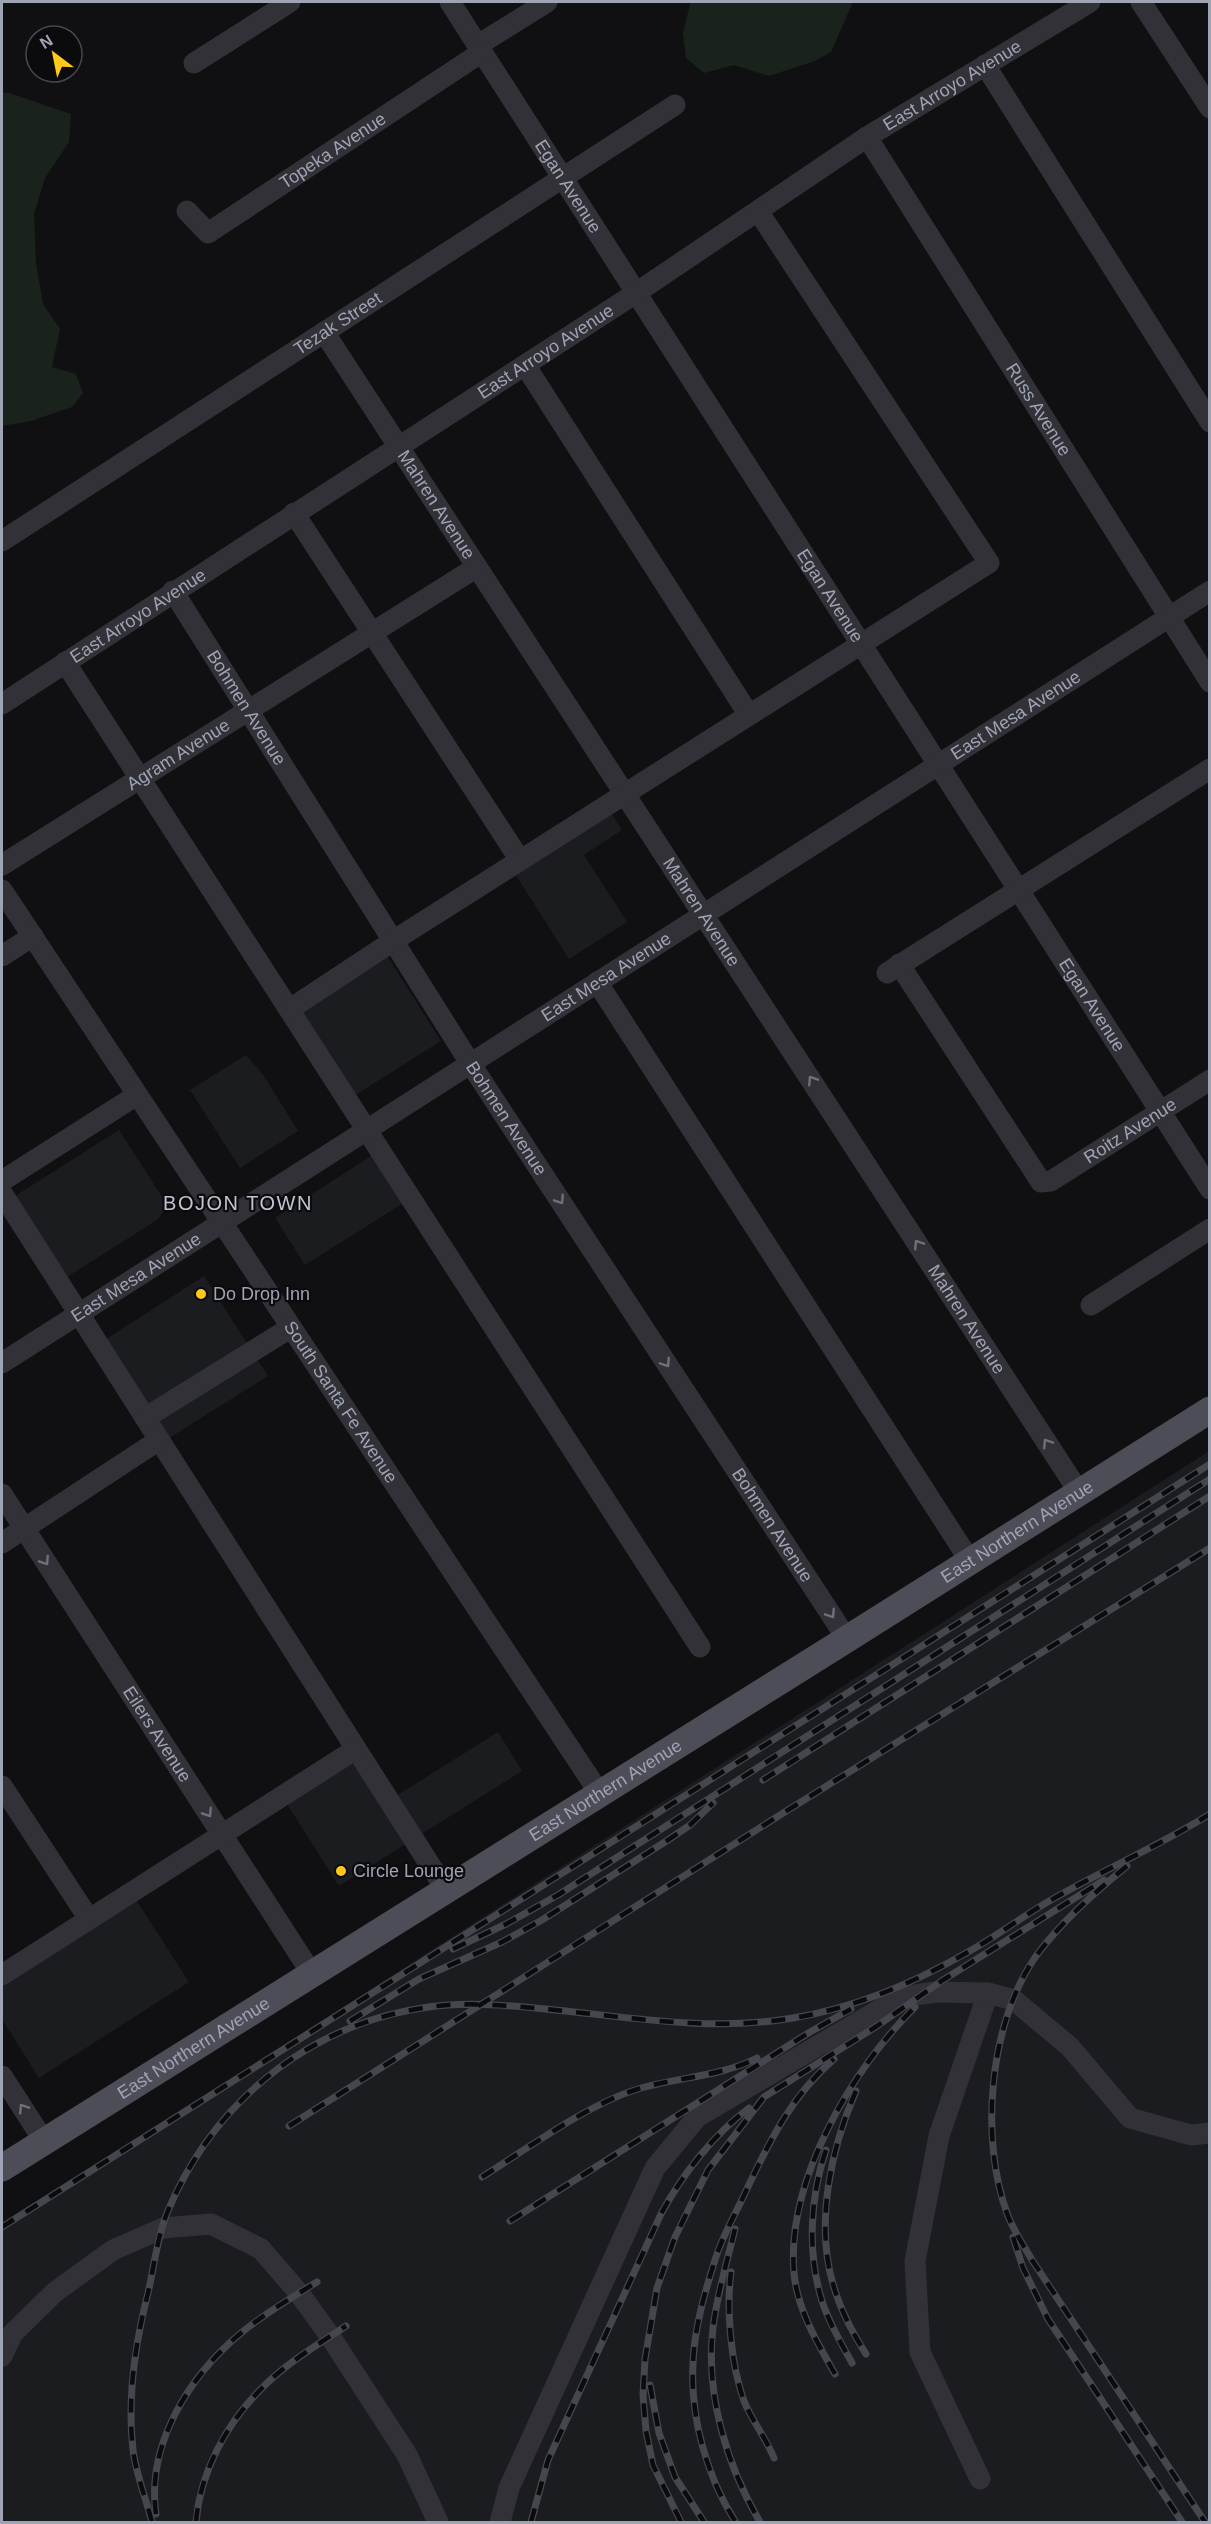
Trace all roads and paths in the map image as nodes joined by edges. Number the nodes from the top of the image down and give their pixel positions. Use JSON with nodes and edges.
{"nodes":[{"id":1,"x":290,"y":2,"type":"edge"},
{"id":2,"x":450,"y":2,"type":"edge"},
{"id":3,"x":547,"y":2,"type":"edge"},
{"id":4,"x":1090,"y":2,"type":"edge"},
{"id":5,"x":1141,"y":2,"type":"edge"},
{"id":6,"x":480,"y":49,"type":"junction"},
{"id":7,"x":194,"y":63,"type":"dead end"},
{"id":8,"x":985,"y":65,"type":"junction"},
{"id":9,"x":675,"y":105,"type":"dead end"},
{"id":10,"x":1209,"y":108,"type":"edge"},
{"id":11,"x":867,"y":137,"type":"junction"},
{"id":12,"x":562,"y":177,"type":"junction"},
{"id":13,"x":758,"y":211,"type":"junction"},
{"id":14,"x":187,"y":212,"type":"dead end"},
{"id":15,"x":636,"y":293,"type":"junction"},
{"id":16,"x":324,"y":332,"type":"junction"},
{"id":17,"x":525,"y":364,"type":"junction"},
{"id":18,"x":1209,"y":422,"type":"edge"},
{"id":19,"x":398,"y":446,"type":"junction"},
{"id":20,"x":294,"y":513,"type":"junction"},
{"id":21,"x":2,"y":540,"type":"edge"},
{"id":22,"x":477,"y":567,"type":"junction"},
{"id":23,"x":173,"y":591,"type":"junction"},
{"id":24,"x":1209,"y":591,"type":"edge"},
{"id":25,"x":1168,"y":617,"type":"junction"},
{"id":26,"x":373,"y":632,"type":"junction"},
{"id":27,"x":861,"y":644,"type":"junction"},
{"id":28,"x":65,"y":662,"type":"junction"},
{"id":29,"x":1209,"y":682,"type":"edge"},
{"id":30,"x":2,"y":704,"type":"edge"},
{"id":31,"x":247,"y":711,"type":"junction"},
{"id":32,"x":749,"y":715,"type":"junction"},
{"id":33,"x":938,"y":764,"type":"junction"},
{"id":34,"x":1209,"y":769,"type":"edge"},
{"id":35,"x":141,"y":778,"type":"junction"},
{"id":36,"x":626,"y":794,"type":"junction"},
{"id":37,"x":520,"y":860,"type":"junction"},
{"id":38,"x":2,"y":865,"type":"edge"},
{"id":39,"x":2,"y":890,"type":"edge"},
{"id":40,"x":1018,"y":890,"type":"junction"},
{"id":41,"x":704,"y":914,"type":"junction"},
{"id":42,"x":33,"y":936,"type":"junction"},
{"id":43,"x":393,"y":941,"type":"junction"},
{"id":44,"x":2,"y":956,"type":"edge"},
{"id":45,"x":597,"y":982,"type":"junction"},
{"id":46,"x":290,"y":1010,"type":"junction"},
{"id":47,"x":470,"y":1063,"type":"junction"},
{"id":48,"x":1209,"y":1080,"type":"edge"},
{"id":49,"x":137,"y":1095,"type":"junction"},
{"id":50,"x":1160,"y":1112,"type":"junction"},
{"id":51,"x":367,"y":1129,"type":"junction"},
{"id":52,"x":2,"y":1181,"type":"edge"},
{"id":53,"x":1209,"y":1189,"type":"edge"},
{"id":54,"x":2,"y":1193,"type":"edge"},
{"id":55,"x":220,"y":1223,"type":"junction"},
{"id":56,"x":1209,"y":1229,"type":"edge"},
{"id":57,"x":1092,"y":1305,"type":"dead end"},
{"id":58,"x":78,"y":1314,"type":"junction"},
{"id":59,"x":290,"y":1328,"type":"junction"},
{"id":60,"x":2,"y":1363,"type":"edge"},
{"id":61,"x":1209,"y":1410,"type":"edge"},
{"id":62,"x":145,"y":1418,"type":"junction"},
{"id":63,"x":159,"y":1440,"type":"junction"},
{"id":64,"x":1079,"y":1492,"type":"junction"},
{"id":65,"x":2,"y":1494,"type":"edge"},
{"id":66,"x":24,"y":1529,"type":"junction"},
{"id":67,"x":2,"y":1543,"type":"edge"},
{"id":68,"x":970,"y":1561,"type":"junction"},
{"id":69,"x":847,"y":1639,"type":"junction"},
{"id":70,"x":700,"y":1647,"type":"dead end"},
{"id":71,"x":356,"y":1749,"type":"junction"},
{"id":72,"x":2,"y":1786,"type":"edge"},
{"id":73,"x":600,"y":1794,"type":"junction"},
{"id":74,"x":222,"y":1834,"type":"junction"},
{"id":75,"x":446,"y":1890,"type":"junction"},
{"id":76,"x":89,"y":1919,"type":"junction"},
{"id":77,"x":312,"y":1974,"type":"junction"},
{"id":78,"x":2,"y":1975,"type":"edge"},
{"id":79,"x":988,"y":1993,"type":"junction"},
{"id":80,"x":2,"y":2076,"type":"edge"},
{"id":81,"x":1209,"y":2133,"type":"edge"},
{"id":82,"x":44,"y":2141,"type":"junction"},
{"id":83,"x":2,"y":2168,"type":"edge"},
{"id":84,"x":2,"y":2356,"type":"edge"},
{"id":85,"x":980,"y":2479,"type":"dead end"},
{"id":86,"x":438,"y":2523,"type":"edge"},
{"id":87,"x":500,"y":2523,"type":"edge"}],
"edges":[{"from":1,"to":7,"type":"street"},
{"from":2,"to":6,"type":"street","name":"Egan Avenue"},
{"from":3,"to":6,"type":"street"},
{"from":4,"to":8,"type":"street","name":"East Arroyo Avenue"},
{"from":5,"to":10,"type":"street"},
{"from":6,"to":12,"type":"street","name":"Egan Avenue"},
{"from":6,"to":14,"type":"street","name":"Topeka Avenue"},
{"from":8,"to":11,"type":"street","name":"East Arroyo Avenue"},
{"from":8,"to":18,"type":"street"},
{"from":9,"to":12,"type":"street","name":"Tezak Street"},
{"from":11,"to":13,"type":"street","name":"East Arroyo Avenue"},
{"from":11,"to":25,"type":"street","name":"Russ Avenue"},
{"from":12,"to":15,"type":"street","name":"Egan Avenue"},
{"from":12,"to":16,"type":"street","name":"Tezak Street"},
{"from":13,"to":15,"type":"street","name":"East Arroyo Avenue"},
{"from":13,"to":27,"type":"street"},
{"from":15,"to":17,"type":"street","name":"East Arroyo Avenue"},
{"from":15,"to":27,"type":"street","name":"Egan Avenue"},
{"from":16,"to":19,"type":"street","name":"Mahren Avenue"},
{"from":16,"to":21,"type":"street","name":"Tezak Street"},
{"from":17,"to":19,"type":"street","name":"East Arroyo Avenue"},
{"from":17,"to":32,"type":"street"},
{"from":19,"to":20,"type":"street","name":"East Arroyo Avenue"},
{"from":19,"to":22,"type":"street","name":"Mahren Avenue"},
{"from":20,"to":23,"type":"street","name":"East Arroyo Avenue"},
{"from":20,"to":26,"type":"street"},
{"from":22,"to":26,"type":"street","name":"Agram Avenue"},
{"from":22,"to":36,"type":"street","name":"Mahren Avenue"},
{"from":23,"to":28,"type":"street","name":"East Arroyo Avenue"},
{"from":23,"to":31,"type":"street","name":"Bohmen Avenue"},
{"from":24,"to":25,"type":"street","name":"East Mesa Avenue"},
{"from":25,"to":29,"type":"street","name":"Russ Avenue"},
{"from":25,"to":33,"type":"street","name":"East Mesa Avenue"},
{"from":26,"to":31,"type":"street","name":"Agram Avenue"},
{"from":26,"to":37,"type":"street"},
{"from":27,"to":32,"type":"street"},
{"from":27,"to":33,"type":"street","name":"Egan Avenue"},
{"from":28,"to":30,"type":"street","name":"East Arroyo Avenue"},
{"from":28,"to":35,"type":"street"},
{"from":31,"to":35,"type":"street","name":"Agram Avenue"},
{"from":31,"to":43,"type":"street","name":"Bohmen Avenue"},
{"from":32,"to":36,"type":"street"},
{"from":33,"to":40,"type":"street","name":"Egan Avenue"},
{"from":33,"to":41,"type":"street","name":"East Mesa Avenue"},
{"from":34,"to":40,"type":"street"},
{"from":35,"to":38,"type":"street","name":"Agram Avenue"},
{"from":35,"to":46,"type":"street"},
{"from":36,"to":37,"type":"street"},
{"from":36,"to":41,"type":"street","name":"Mahren Avenue"},
{"from":37,"to":43,"type":"street"},
{"from":39,"to":42,"type":"street","name":"South Santa Fe Avenue"},
{"from":40,"to":50,"type":"street","name":"Egan Avenue"},
{"from":40,"to":50,"type":"street","name":"Roitz Avenue"},
{"from":41,"to":45,"type":"street","name":"East Mesa Avenue"},
{"from":64,"to":41,"type":"street","name":"Mahren Avenue","one_way":true},
{"from":42,"to":44,"type":"street"},
{"from":42,"to":49,"type":"street","name":"South Santa Fe Avenue"},
{"from":43,"to":46,"type":"street"},
{"from":43,"to":47,"type":"street","name":"Bohmen Avenue"},
{"from":45,"to":47,"type":"street","name":"East Mesa Avenue"},
{"from":45,"to":68,"type":"street"},
{"from":46,"to":51,"type":"street"},
{"from":47,"to":51,"type":"street","name":"East Mesa Avenue"},
{"from":47,"to":69,"type":"street","name":"Bohmen Avenue","one_way":true},
{"from":48,"to":50,"type":"street","name":"Roitz Avenue"},
{"from":49,"to":52,"type":"street"},
{"from":49,"to":55,"type":"street","name":"South Santa Fe Avenue"},
{"from":50,"to":53,"type":"street","name":"Egan Avenue"},
{"from":51,"to":55,"type":"street","name":"East Mesa Avenue"},
{"from":51,"to":70,"type":"street"},
{"from":54,"to":58,"type":"street"},
{"from":55,"to":58,"type":"street","name":"East Mesa Avenue"},
{"from":55,"to":59,"type":"street","name":"South Santa Fe Avenue"},
{"from":56,"to":57,"type":"street"},
{"from":58,"to":60,"type":"street","name":"East Mesa Avenue"},
{"from":58,"to":62,"type":"street"},
{"from":59,"to":62,"type":"street"},
{"from":59,"to":73,"type":"street","name":"South Santa Fe Avenue"},
{"from":61,"to":64,"type":"main road","name":"East Northern Avenue"},
{"from":62,"to":63,"type":"street"},
{"from":63,"to":66,"type":"street"},
{"from":63,"to":71,"type":"street"},
{"from":64,"to":68,"type":"main road","name":"East Northern Avenue"},
{"from":65,"to":66,"type":"street","name":"Eilers Avenue"},
{"from":66,"to":67,"type":"street"},
{"from":66,"to":74,"type":"street","name":"Eilers Avenue","one_way":true},
{"from":68,"to":69,"type":"main road","name":"East Northern Avenue"},
{"from":69,"to":73,"type":"main road","name":"East Northern Avenue"},
{"from":71,"to":74,"type":"street"},
{"from":71,"to":75,"type":"street"},
{"from":72,"to":76,"type":"street"},
{"from":73,"to":75,"type":"main road","name":"East Northern Avenue"},
{"from":74,"to":76,"type":"street"},
{"from":74,"to":77,"type":"street","name":"Eilers Avenue"},
{"from":75,"to":77,"type":"main road","name":"East Northern Avenue"},
{"from":76,"to":78,"type":"street"},
{"from":77,"to":82,"type":"main road","name":"East Northern Avenue"},
{"from":79,"to":81,"type":"street"},
{"from":79,"to":85,"type":"street"},
{"from":79,"to":87,"type":"street"},
{"from":82,"to":80,"type":"street","one_way":true},
{"from":82,"to":83,"type":"main road","name":"East Northern Avenue"},
{"from":84,"to":86,"type":"street"}]}
